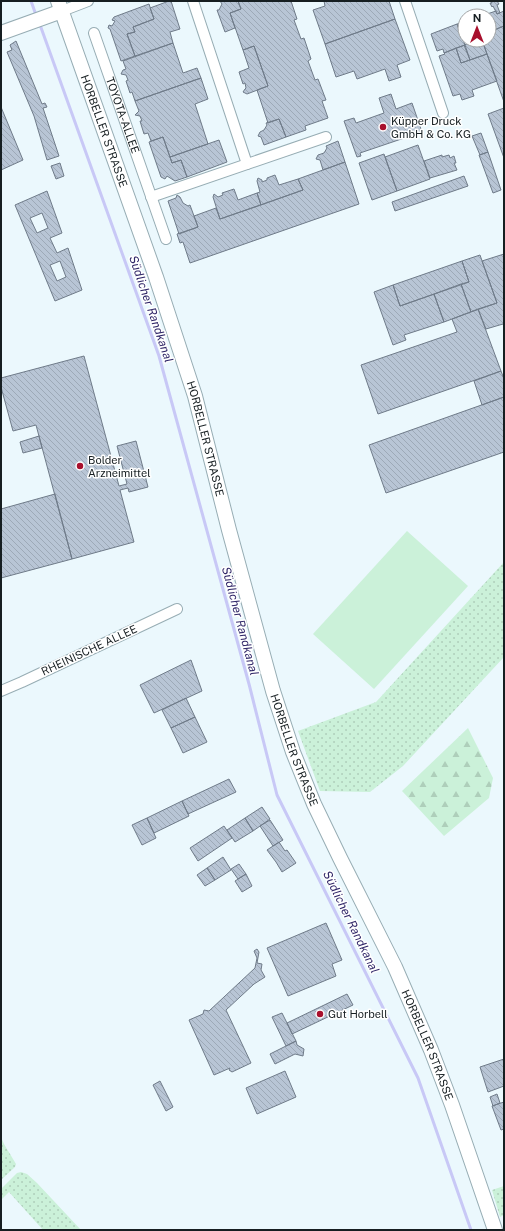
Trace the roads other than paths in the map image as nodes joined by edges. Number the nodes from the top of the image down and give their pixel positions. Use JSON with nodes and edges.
{"nodes":[{"id":1,"x":88,"y":1,"type":"edge"},
{"id":2,"x":193,"y":1,"type":"edge"},
{"id":3,"x":406,"y":1,"type":"edge"},
{"id":4,"x":57,"y":9,"type":"edge"},
{"id":5,"x":1,"y":33,"type":"edge"},
{"id":6,"x":94,"y":33,"type":"dead end"},
{"id":7,"x":443,"y":113,"type":"dead end"},
{"id":8,"x":326,"y":137,"type":"dead end"},
{"id":9,"x":247,"y":164,"type":"junction"},
{"id":10,"x":151,"y":197,"type":"junction"},
{"id":11,"x":166,"y":239,"type":"dead end"},
{"id":12,"x":178,"y":609,"type":"dead end"},
{"id":13,"x":1,"y":691,"type":"edge"},
{"id":14,"x":495,"y":1230,"type":"edge"}],
"edges":[{"from":1,"to":4,"type":"street"},
{"from":2,"to":9,"type":"street"},
{"from":3,"to":7,"type":"street"},
{"from":4,"to":5,"type":"main road"},
{"from":4,"to":14,"type":"main road","name":"HORBELLER STRASSE"},
{"from":6,"to":10,"type":"street","name":"TOYOTA-ALLEE"},
{"from":8,"to":9,"type":"street"},
{"from":9,"to":10,"type":"street"},
{"from":10,"to":11,"type":"street","name":"TOYOTA-ALLEE"},
{"from":12,"to":13,"type":"street","name":"RHEINISCHE ALLEE"}]}
